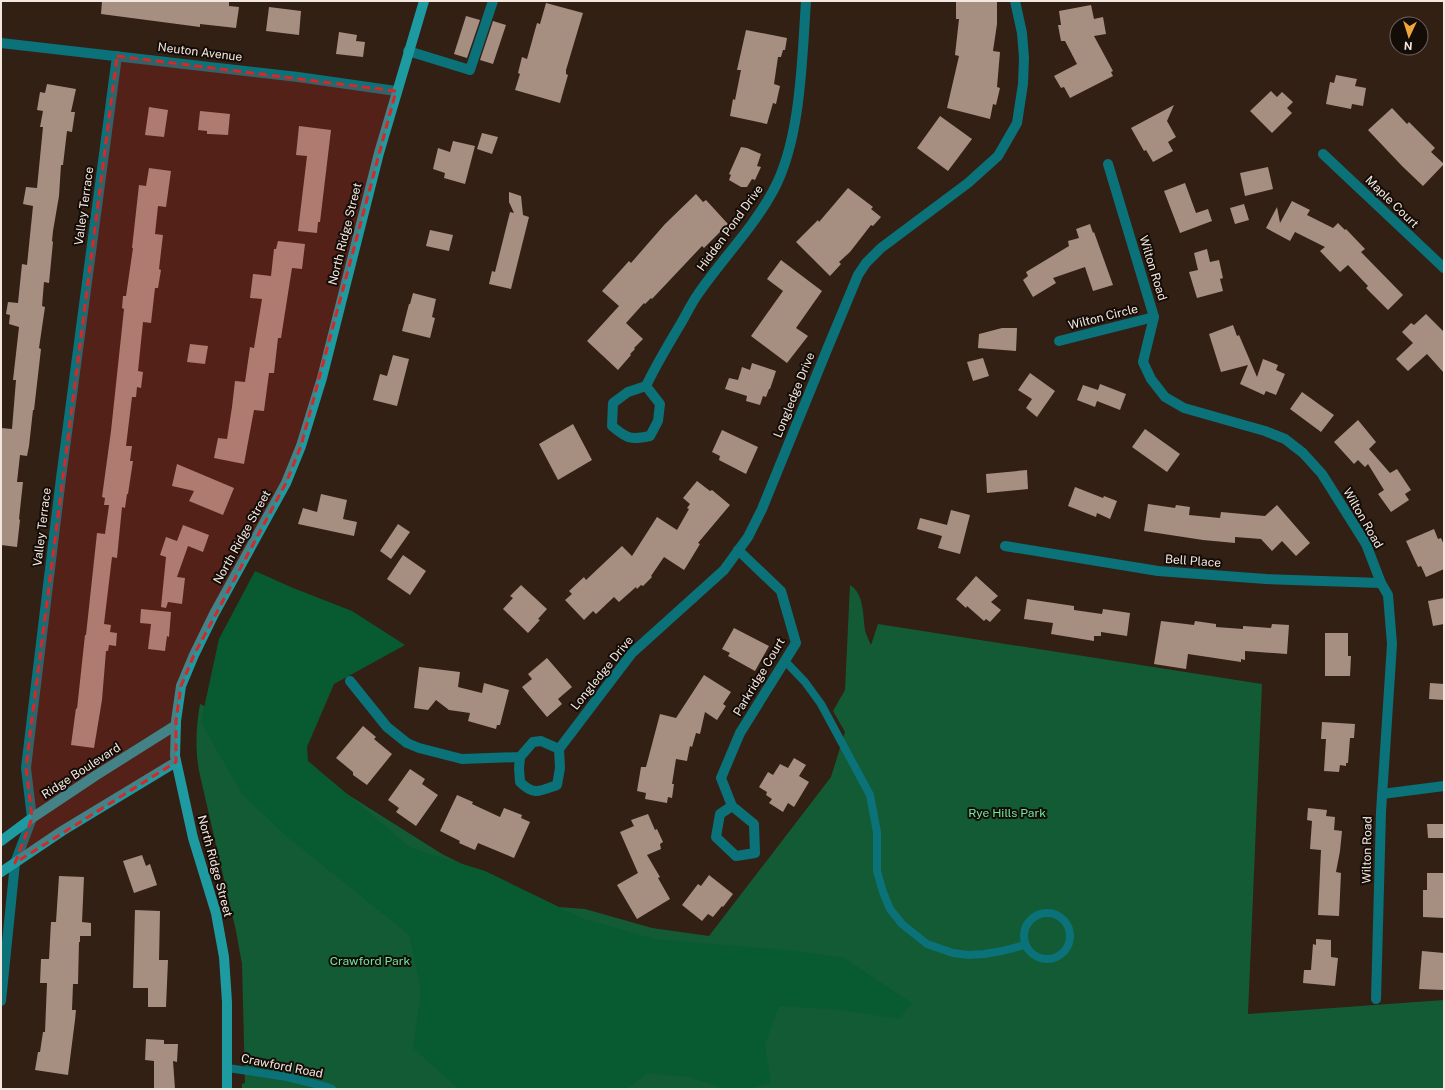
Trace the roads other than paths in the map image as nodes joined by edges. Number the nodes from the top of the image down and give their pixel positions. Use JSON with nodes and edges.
{"nodes":[{"id":1,"x":424,"y":1,"type":"edge"},
{"id":2,"x":493,"y":1,"type":"edge"},
{"id":3,"x":806,"y":1,"type":"edge"},
{"id":4,"x":1015,"y":1,"type":"edge"},
{"id":5,"x":1,"y":43,"type":"edge"},
{"id":6,"x":408,"y":51,"type":"junction"},
{"id":7,"x":117,"y":56,"type":"junction"},
{"id":8,"x":396,"y":91,"type":"junction"},
{"id":9,"x":1323,"y":154,"type":"dead end"},
{"id":10,"x":1108,"y":164,"type":"dead end"},
{"id":11,"x":1444,"y":268,"type":"edge"},
{"id":12,"x":1154,"y":317,"type":"junction"},
{"id":13,"x":1059,"y":341,"type":"dead end"},
{"id":14,"x":646,"y":386,"type":"junction"},
{"id":15,"x":1005,"y":546,"type":"dead end"},
{"id":16,"x":738,"y":550,"type":"junction"},
{"id":17,"x":1381,"y":583,"type":"junction"},
{"id":18,"x":785,"y":661,"type":"junction"},
{"id":19,"x":350,"y":681,"type":"dead end"},
{"id":20,"x":176,"y":724,"type":"junction"},
{"id":21,"x":559,"y":749,"type":"junction"},
{"id":22,"x":520,"y":757,"type":"junction"},
{"id":23,"x":176,"y":762,"type":"junction"},
{"id":24,"x":1444,"y":786,"type":"edge"},
{"id":25,"x":1382,"y":794,"type":"junction"},
{"id":26,"x":732,"y":806,"type":"junction"},
{"id":27,"x":32,"y":818,"type":"junction"},
{"id":28,"x":1,"y":841,"type":"edge"},
{"id":29,"x":15,"y":863,"type":"junction"},
{"id":30,"x":1,"y":872,"type":"edge"},
{"id":31,"x":1025,"y":944,"type":"junction"},
{"id":32,"x":1376,"y":999,"type":"dead end"},
{"id":33,"x":1,"y":1001,"type":"edge"},
{"id":34,"x":228,"y":1068,"type":"junction"},
{"id":35,"x":227,"y":1089,"type":"edge"},
{"id":36,"x":332,"y":1089,"type":"edge"}],
"edges":[{"from":1,"to":6,"type":"street","name":"North Ridge Street"},
{"from":2,"to":6,"type":"street"},
{"from":3,"to":14,"type":"street","name":"Hidden Pond Drive"},
{"from":4,"to":16,"type":"street","name":"Longledge Drive"},
{"from":5,"to":7,"type":"street","name":"Neuton Avenue"},
{"from":6,"to":8,"type":"street","name":"North Ridge Street"},
{"from":7,"to":8,"type":"street","name":"Neuton Avenue"},
{"from":7,"to":27,"type":"street","name":"Valley Terrace"},
{"from":8,"to":20,"type":"street","name":"North Ridge Street"},
{"from":9,"to":11,"type":"street","name":"Maple Court"},
{"from":10,"to":12,"type":"street","name":"Wilton Road"},
{"from":12,"to":13,"type":"street","name":"Wilton Circle"},
{"from":12,"to":17,"type":"street","name":"Wilton Road"},
{"from":14,"to":14,"type":"street"},
{"from":15,"to":17,"type":"street","name":"Bell Place"},
{"from":16,"to":18,"type":"street","name":"Parkridge Court"},
{"from":16,"to":21,"type":"street","name":"Longledge Drive"},
{"from":17,"to":25,"type":"street","name":"Wilton Road"},
{"from":18,"to":26,"type":"street","name":"Parkridge Court"},
{"from":18,"to":31,"type":"lane"},
{"from":19,"to":22,"type":"street"},
{"from":20,"to":23,"type":"street","name":"North Ridge Street"},
{"from":20,"to":27,"type":"street","name":"Ridge Boulevard"},
{"from":21,"to":22,"type":"street"},
{"from":21,"to":22,"type":"street"},
{"from":23,"to":29,"type":"street"},
{"from":23,"to":34,"type":"street","name":"North Ridge Street"},
{"from":24,"to":25,"type":"street"},
{"from":25,"to":32,"type":"street","name":"Wilton Road"},
{"from":26,"to":26,"type":"street","name":"Parkridge Court"},
{"from":27,"to":28,"type":"street","name":"Ridge Boulevard"},
{"from":27,"to":29,"type":"street","name":"Valley Terrace"},
{"from":29,"to":30,"type":"street"},
{"from":29,"to":33,"type":"street","name":"Valley Terrace"},
{"from":31,"to":31,"type":"lane"},
{"from":34,"to":35,"type":"street","name":"North Ridge Street"},
{"from":34,"to":36,"type":"lane","name":"Crawford Road"}]}
